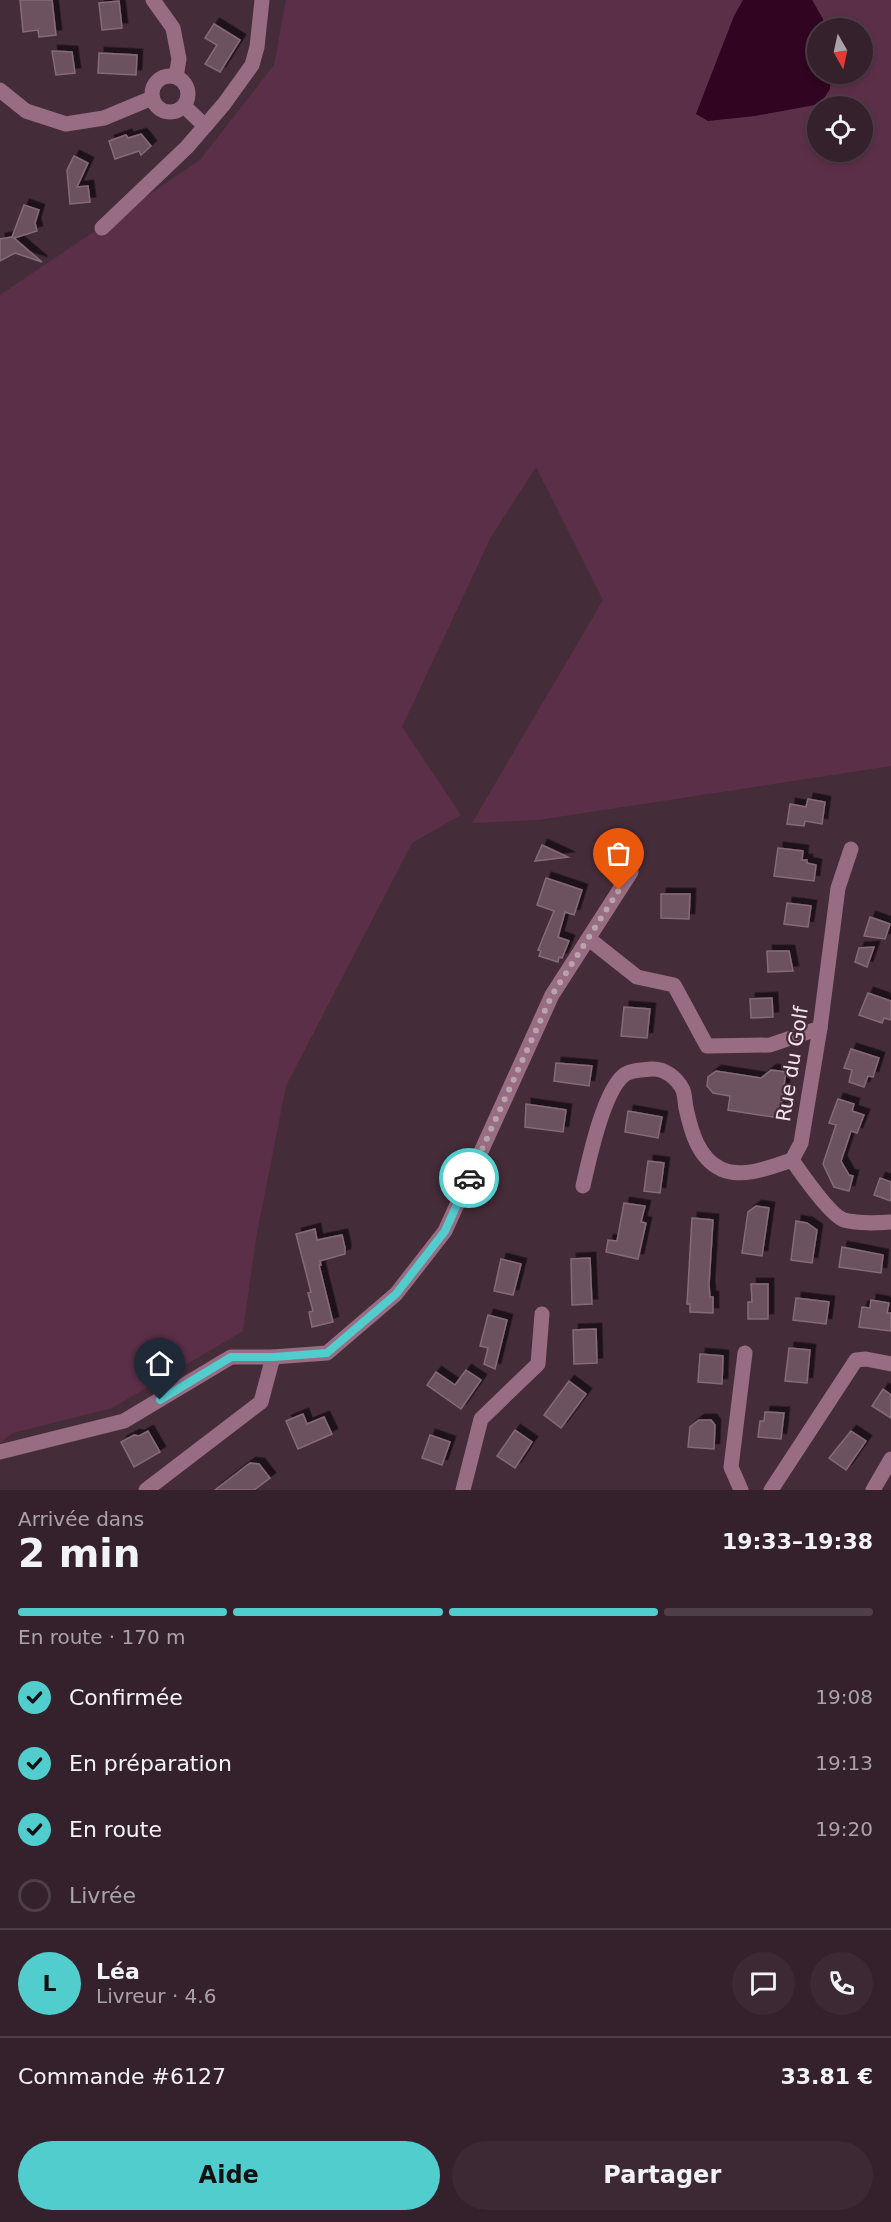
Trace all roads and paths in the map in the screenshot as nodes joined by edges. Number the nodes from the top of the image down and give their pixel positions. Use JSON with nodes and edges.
{"nodes":[{"id":1,"x":153,"y":0,"type":"edge"},
{"id":2,"x":262,"y":0,"type":"edge"},
{"id":3,"x":176,"y":77,"type":"junction"},
{"id":4,"x":0,"y":90,"type":"edge"},
{"id":5,"x":152,"y":98,"type":"junction"},
{"id":6,"x":184,"y":106,"type":"junction"},
{"id":7,"x":205,"y":126,"type":"junction"},
{"id":8,"x":102,"y":228,"type":"dead end"},
{"id":9,"x":850,"y":849,"type":"dead end"},
{"id":10,"x":631,"y":872,"type":"dead end"},
{"id":11,"x":589,"y":939,"type":"junction"},
{"id":12,"x":820,"y":1028,"type":"junction"},
{"id":13,"x":792,"y":1160,"type":"junction"},
{"id":14,"x":583,"y":1186,"type":"dead end"},
{"id":15,"x":891,"y":1222,"type":"edge"},
{"id":16,"x":542,"y":1314,"type":"dead end"},
{"id":17,"x":745,"y":1353,"type":"dead end"},
{"id":18,"x":273,"y":1357,"type":"junction"},
{"id":19,"x":891,"y":1364,"type":"edge"},
{"id":20,"x":0,"y":1452,"type":"edge"},
{"id":21,"x":891,"y":1460,"type":"edge"},
{"id":22,"x":146,"y":1490,"type":"edge"},
{"id":23,"x":463,"y":1490,"type":"edge"},
{"id":24,"x":741,"y":1490,"type":"edge"},
{"id":25,"x":771,"y":1490,"type":"edge"},
{"id":26,"x":873,"y":1490,"type":"edge"}],
"edges":[{"from":1,"to":3,"type":"street"},
{"from":2,"to":7,"type":"street"},
{"from":3,"to":5,"type":"street"},
{"from":3,"to":6,"type":"street"},
{"from":4,"to":5,"type":"street"},
{"from":5,"to":6,"type":"street"},
{"from":6,"to":7,"type":"street"},
{"from":7,"to":8,"type":"street"},
{"from":9,"to":12,"type":"street","name":"Rue du Golf"},
{"from":10,"to":11,"type":"street"},
{"from":11,"to":12,"type":"street"},
{"from":11,"to":18,"type":"street"},
{"from":12,"to":13,"type":"street","name":"Rue du Golf"},
{"from":13,"to":14,"type":"street"},
{"from":13,"to":15,"type":"street"},
{"from":16,"to":23,"type":"street"},
{"from":17,"to":24,"type":"street"},
{"from":18,"to":20,"type":"street"},
{"from":18,"to":22,"type":"street"},
{"from":19,"to":25,"type":"street"},
{"from":21,"to":26,"type":"street"}]}
